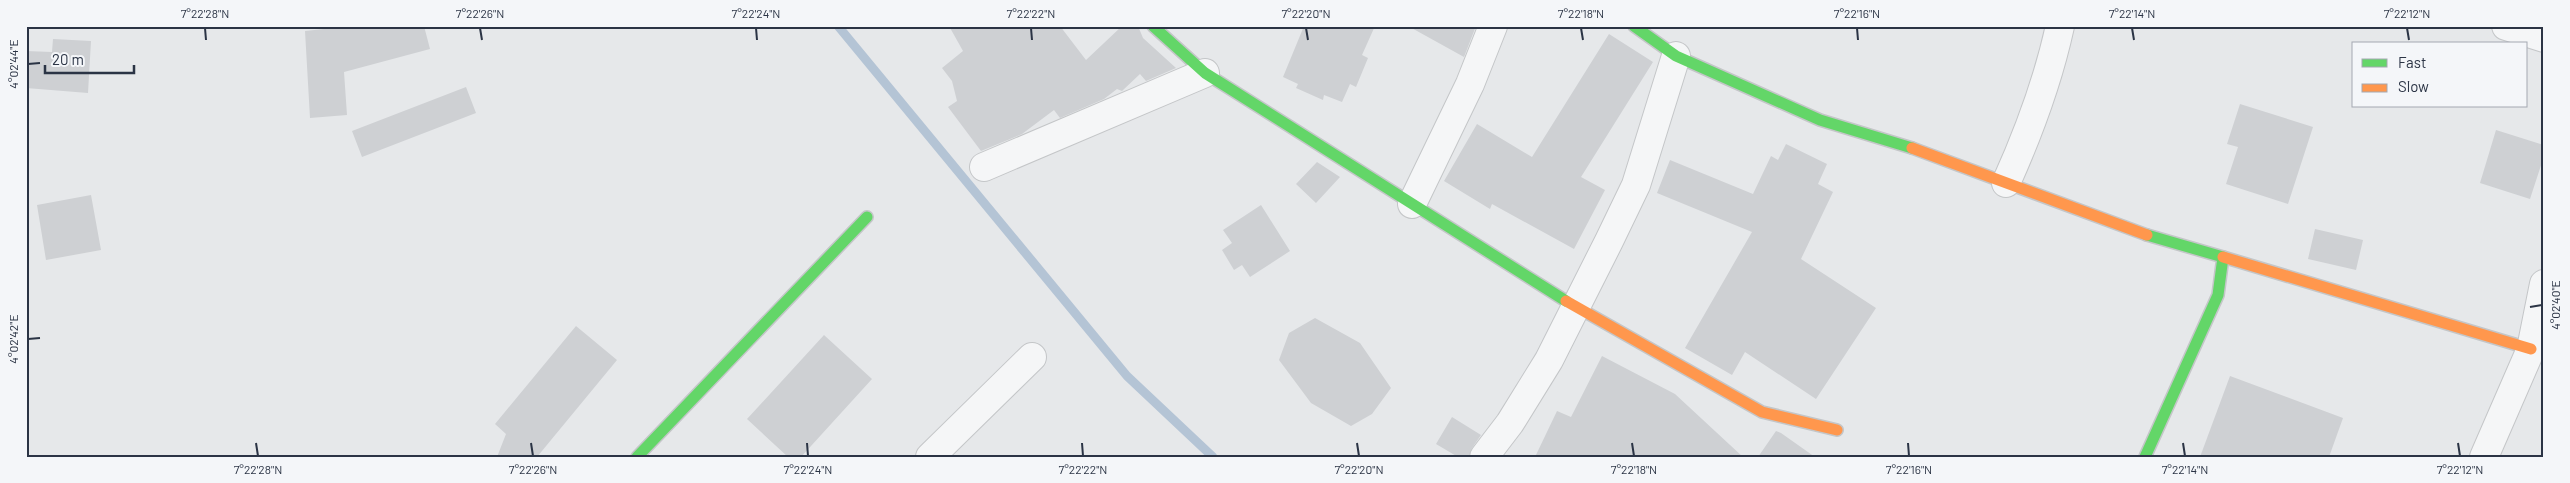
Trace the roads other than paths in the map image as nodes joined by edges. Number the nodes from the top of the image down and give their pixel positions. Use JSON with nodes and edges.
{"nodes":[{"id":1,"x":1153,"y":26,"type":"edge"},
{"id":2,"x":1493,"y":26,"type":"edge"},
{"id":3,"x":1634,"y":26,"type":"edge"},
{"id":4,"x":2060,"y":26,"type":"edge"},
{"id":5,"x":2506,"y":26,"type":"edge"},
{"id":6,"x":2544,"y":38,"type":"edge"},
{"id":7,"x":1676,"y":56,"type":"junction"},
{"id":8,"x":1205,"y":73,"type":"junction"},
{"id":9,"x":984,"y":167,"type":"dead end"},
{"id":10,"x":2006,"y":183,"type":"junction"},
{"id":11,"x":1412,"y":204,"type":"junction"},
{"id":12,"x":867,"y":217,"type":"dead end"},
{"id":13,"x":2224,"y":257,"type":"junction"},
{"id":14,"x":2544,"y":284,"type":"edge"},
{"id":15,"x":1574,"y":306,"type":"junction"},
{"id":16,"x":2532,"y":349,"type":"junction"},
{"id":17,"x":1032,"y":357,"type":"dead end"},
{"id":18,"x":1837,"y":430,"type":"dead end"},
{"id":19,"x":637,"y":457,"type":"edge"},
{"id":20,"x":930,"y":457,"type":"edge"},
{"id":21,"x":1484,"y":457,"type":"edge"},
{"id":22,"x":2144,"y":457,"type":"edge"},
{"id":23,"x":2484,"y":457,"type":"edge"}],
"edges":[{"from":1,"to":8,"type":"street"},
{"from":2,"to":11,"type":"street"},
{"from":3,"to":7,"type":"street"},
{"from":4,"to":10,"type":"street"},
{"from":5,"to":6,"type":"street"},
{"from":7,"to":10,"type":"street"},
{"from":7,"to":15,"type":"street"},
{"from":8,"to":9,"type":"street"},
{"from":8,"to":11,"type":"street"},
{"from":10,"to":13,"type":"street"},
{"from":11,"to":15,"type":"street"},
{"from":12,"to":19,"type":"street"},
{"from":13,"to":16,"type":"street"},
{"from":13,"to":22,"type":"street"},
{"from":14,"to":16,"type":"street"},
{"from":15,"to":18,"type":"street"},
{"from":15,"to":21,"type":"street"},
{"from":16,"to":23,"type":"street"},
{"from":17,"to":20,"type":"street"}]}
